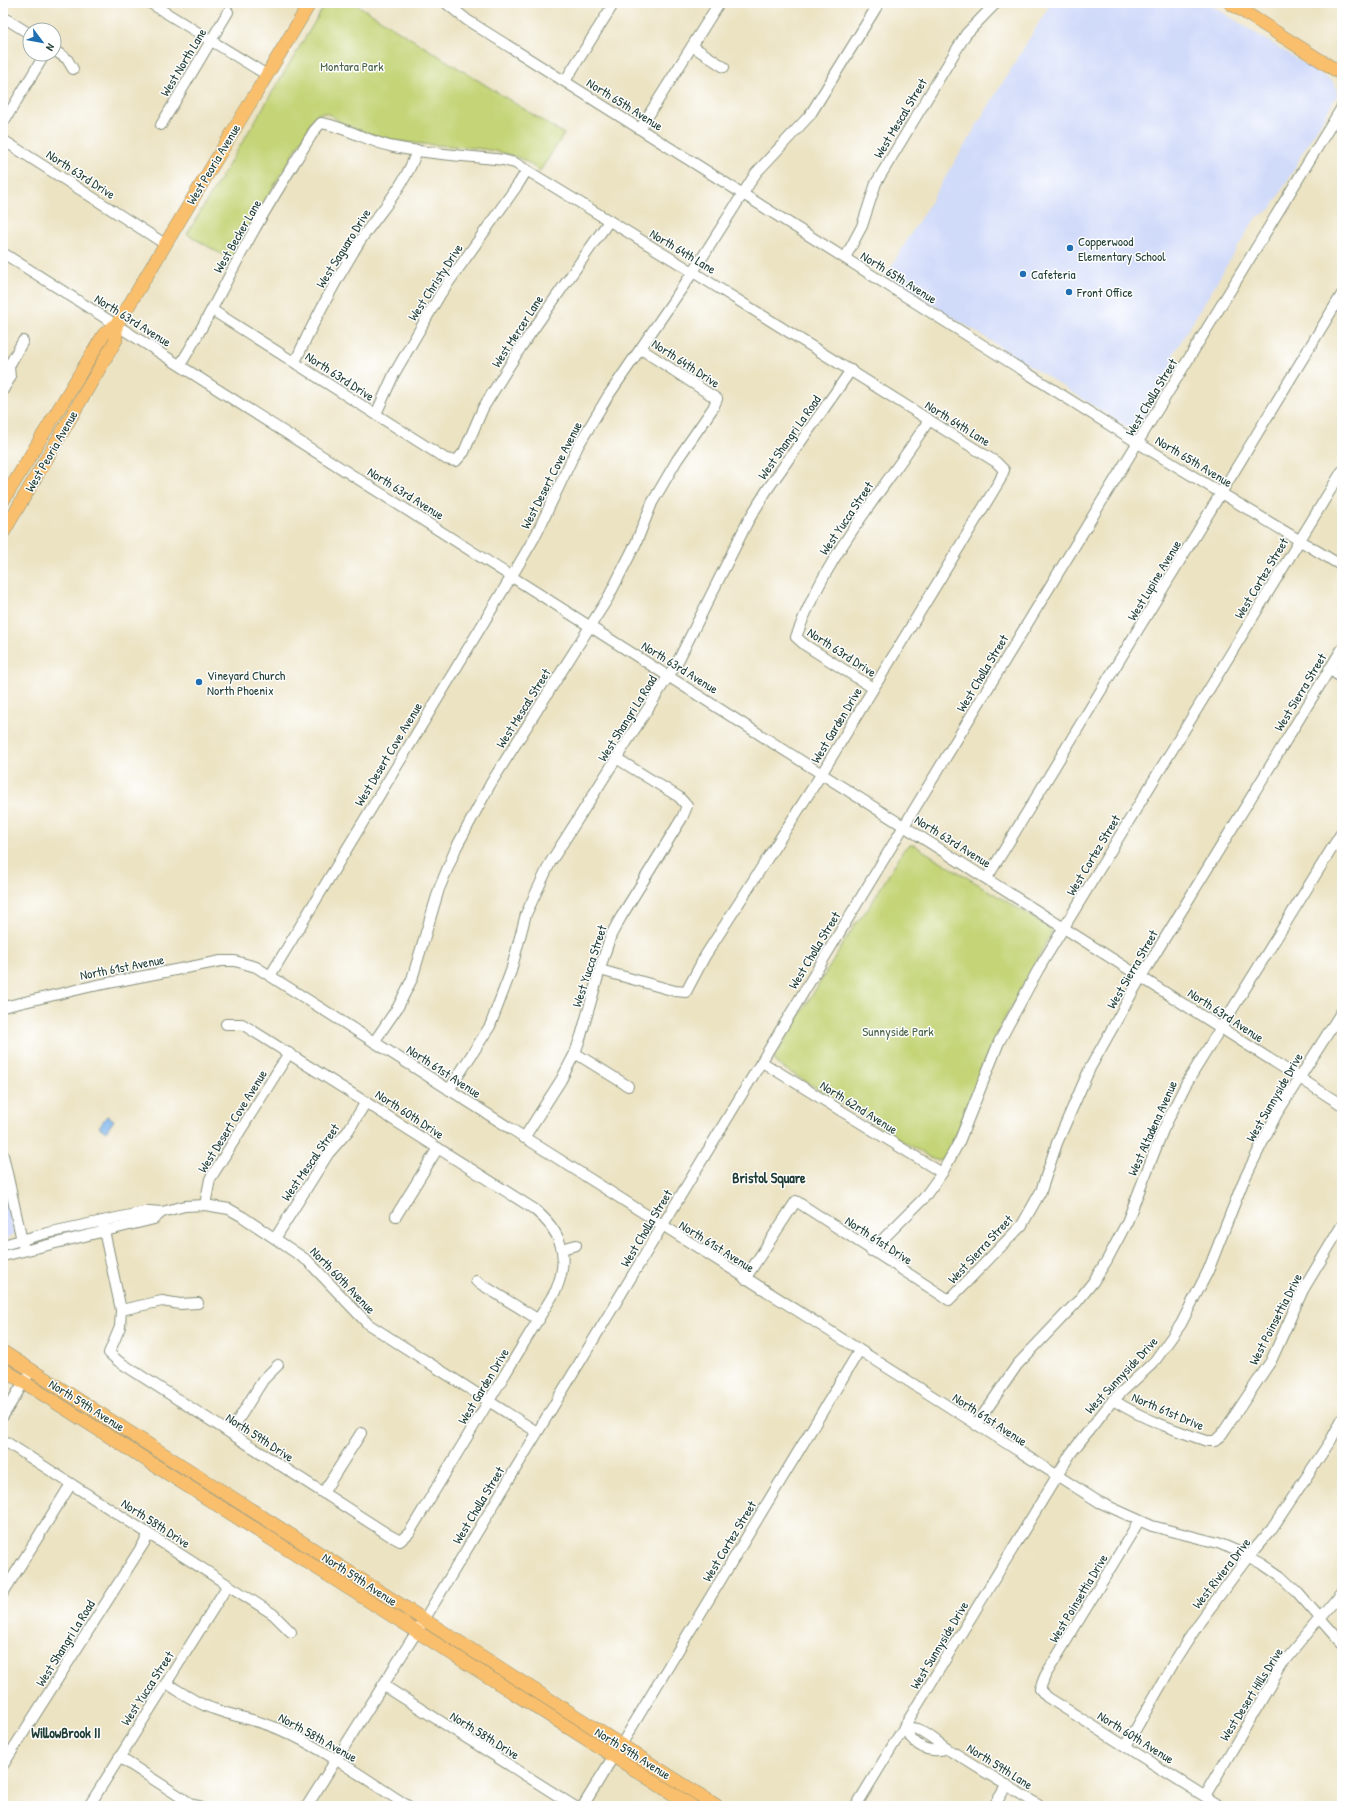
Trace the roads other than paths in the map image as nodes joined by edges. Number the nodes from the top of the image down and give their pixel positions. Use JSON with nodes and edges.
{"nodes":[{"id":1,"x":150,"y":3,"type":"edge"},
{"id":2,"x":310,"y":3,"type":"edge"},
{"id":3,"x":446,"y":3,"type":"edge"},
{"id":4,"x":614,"y":3,"type":"edge"},
{"id":5,"x":719,"y":3,"type":"edge"},
{"id":6,"x":879,"y":3,"type":"edge"},
{"id":7,"x":996,"y":3,"type":"edge"},
{"id":8,"x":1230,"y":3,"type":"edge"},
{"id":9,"x":228,"y":12,"type":"dead end"},
{"id":10,"x":3,"y":17,"type":"edge"},
{"id":11,"x":22,"y":29,"type":"edge"},
{"id":12,"x":211,"y":41,"type":"junction"},
{"id":13,"x":692,"y":46,"type":"junction"},
{"id":14,"x":62,"y":56,"type":"edge"},
{"id":15,"x":40,"y":62,"type":"edge"},
{"id":16,"x":724,"y":67,"type":"dead end"},
{"id":17,"x":73,"y":69,"type":"dead end"},
{"id":18,"x":1342,"y":74,"type":"edge"},
{"id":19,"x":267,"y":75,"type":"junction"},
{"id":20,"x":564,"y":81,"type":"junction"},
{"id":21,"x":1342,"y":107,"type":"edge"},
{"id":22,"x":3,"y":123,"type":"edge"},
{"id":23,"x":322,"y":123,"type":"joint"},
{"id":24,"x":160,"y":125,"type":"dead end"},
{"id":25,"x":640,"y":129,"type":"junction"},
{"id":26,"x":3,"y":140,"type":"edge"},
{"id":27,"x":417,"y":150,"type":"junction"},
{"id":28,"x":527,"y":170,"type":"junction"},
{"id":29,"x":742,"y":193,"type":"junction"},
{"id":30,"x":609,"y":221,"type":"junction"},
{"id":31,"x":165,"y":244,"type":"junction"},
{"id":32,"x":3,"y":253,"type":"edge"},
{"id":33,"x":845,"y":258,"type":"junction"},
{"id":34,"x":693,"y":272,"type":"junction"},
{"id":35,"x":1342,"y":294,"type":"edge"},
{"id":36,"x":212,"y":310,"type":"junction"},
{"id":37,"x":116,"y":325,"type":"junction"},
{"id":38,"x":23,"y":342,"type":"dead end"},
{"id":39,"x":641,"y":349,"type":"junction"},
{"id":40,"x":295,"y":362,"type":"junction"},
{"id":41,"x":6,"y":364,"type":"edge"},
{"id":42,"x":180,"y":365,"type":"junction"},
{"id":43,"x":851,"y":370,"type":"junction"},
{"id":44,"x":3,"y":390,"type":"edge"},
{"id":45,"x":717,"y":399,"type":"joint"},
{"id":46,"x":376,"y":414,"type":"junction"},
{"id":47,"x":929,"y":420,"type":"junction"},
{"id":48,"x":1138,"y":443,"type":"junction"},
{"id":49,"x":456,"y":461,"type":"joint"},
{"id":50,"x":1004,"y":470,"type":"joint"},
{"id":51,"x":1342,"y":471,"type":"edge"},
{"id":52,"x":1222,"y":494,"type":"junction"},
{"id":53,"x":3,"y":501,"type":"edge"},
{"id":54,"x":3,"y":533,"type":"edge"},
{"id":55,"x":1300,"y":540,"type":"junction"},
{"id":56,"x":1342,"y":566,"type":"edge"},
{"id":57,"x":512,"y":576,"type":"junction"},
{"id":58,"x":590,"y":626,"type":"junction"},
{"id":59,"x":796,"y":637,"type":"joint"},
{"id":60,"x":1342,"y":648,"type":"edge"},
{"id":61,"x":1330,"y":669,"type":"junction"},
{"id":62,"x":669,"y":675,"type":"junction"},
{"id":63,"x":1342,"y":678,"type":"edge"},
{"id":64,"x":874,"y":688,"type":"junction"},
{"id":65,"x":616,"y":758,"type":"junction"},
{"id":66,"x":822,"y":773,"type":"junction"},
{"id":67,"x":904,"y":826,"type":"junction"},
{"id":68,"x":1342,"y":832,"type":"edge"},
{"id":69,"x":987,"y":878,"type":"junction"},
{"id":70,"x":1064,"y":928,"type":"junction"},
{"id":71,"x":600,"y":970,"type":"junction"},
{"id":72,"x":270,"y":976,"type":"junction"},
{"id":73,"x":1141,"y":976,"type":"junction"},
{"id":74,"x":3,"y":1007,"type":"edge"},
{"id":75,"x":1342,"y":1011,"type":"edge"},
{"id":76,"x":226,"y":1024,"type":"dead end"},
{"id":77,"x":1220,"y":1027,"type":"junction"},
{"id":78,"x":374,"y":1042,"type":"junction"},
{"id":79,"x":289,"y":1053,"type":"junction"},
{"id":80,"x":575,"y":1053,"type":"junction"},
{"id":81,"x":762,"y":1062,"type":"junction"},
{"id":82,"x":1299,"y":1078,"type":"junction"},
{"id":83,"x":628,"y":1086,"type":"dead end"},
{"id":84,"x":449,"y":1090,"type":"junction"},
{"id":85,"x":366,"y":1102,"type":"junction"},
{"id":86,"x":1342,"y":1105,"type":"edge"},
{"id":87,"x":524,"y":1138,"type":"junction"},
{"id":88,"x":438,"y":1148,"type":"junction"},
{"id":89,"x":3,"y":1155,"type":"edge"},
{"id":90,"x":942,"y":1173,"type":"junction"},
{"id":91,"x":205,"y":1205,"type":"junction"},
{"id":92,"x":396,"y":1216,"type":"dead end"},
{"id":93,"x":1342,"y":1225,"type":"edge"},
{"id":94,"x":103,"y":1226,"type":"junction"},
{"id":95,"x":662,"y":1226,"type":"junction"},
{"id":96,"x":276,"y":1237,"type":"junction"},
{"id":97,"x":22,"y":1239,"type":"junction"},
{"id":98,"x":3,"y":1245,"type":"edge"},
{"id":99,"x":576,"y":1245,"type":"dead end"},
{"id":100,"x":562,"y":1249,"type":"junction"},
{"id":101,"x":24,"y":1250,"type":"junction"},
{"id":102,"x":871,"y":1251,"type":"junction"},
{"id":103,"x":3,"y":1256,"type":"edge"},
{"id":104,"x":745,"y":1279,"type":"junction"},
{"id":105,"x":476,"y":1281,"type":"dead end"},
{"id":106,"x":949,"y":1300,"type":"joint"},
{"id":107,"x":198,"y":1303,"type":"dead end"},
{"id":108,"x":121,"y":1310,"type":"junction"},
{"id":109,"x":539,"y":1320,"type":"junction"},
{"id":110,"x":859,"y":1351,"type":"junction"},
{"id":111,"x":3,"y":1352,"type":"edge"},
{"id":112,"x":278,"y":1365,"type":"dead end"},
{"id":113,"x":3,"y":1369,"type":"edge"},
{"id":114,"x":31,"y":1370,"type":"junction"},
{"id":115,"x":24,"y":1382,"type":"junction"},
{"id":116,"x":1113,"y":1400,"type":"junction"},
{"id":117,"x":489,"y":1401,"type":"junction"},
{"id":118,"x":3,"y":1416,"type":"edge"},
{"id":119,"x":1342,"y":1419,"type":"edge"},
{"id":120,"x":976,"y":1425,"type":"junction"},
{"id":121,"x":537,"y":1432,"type":"junction"},
{"id":122,"x":230,"y":1433,"type":"junction"},
{"id":123,"x":361,"y":1433,"type":"dead end"},
{"id":124,"x":3,"y":1440,"type":"edge"},
{"id":125,"x":1215,"y":1441,"type":"joint"},
{"id":126,"x":1056,"y":1477,"type":"junction"},
{"id":127,"x":71,"y":1484,"type":"junction"},
{"id":128,"x":323,"y":1493,"type":"junction"},
{"id":129,"x":1139,"y":1521,"type":"junction"},
{"id":130,"x":149,"y":1535,"type":"junction"},
{"id":131,"x":400,"y":1541,"type":"joint"},
{"id":132,"x":1248,"y":1557,"type":"junction"},
{"id":133,"x":228,"y":1585,"type":"junction"},
{"id":134,"x":1342,"y":1592,"type":"edge"},
{"id":135,"x":3,"y":1593,"type":"edge"},
{"id":136,"x":1321,"y":1618,"type":"junction"},
{"id":137,"x":424,"y":1620,"type":"junction"},
{"id":138,"x":290,"y":1632,"type":"dead end"},
{"id":139,"x":416,"y":1632,"type":"junction"},
{"id":140,"x":1342,"y":1643,"type":"edge"},
{"id":141,"x":166,"y":1683,"type":"junction"},
{"id":142,"x":383,"y":1685,"type":"junction"},
{"id":143,"x":1040,"y":1689,"type":"joint"},
{"id":144,"x":904,"y":1727,"type":"junction"},
{"id":145,"x":621,"y":1745,"type":"junction"},
{"id":146,"x":1126,"y":1746,"type":"junction"},
{"id":147,"x":613,"y":1756,"type":"junction"},
{"id":148,"x":118,"y":1757,"type":"junction"},
{"id":149,"x":335,"y":1760,"type":"junction"},
{"id":150,"x":3,"y":1765,"type":"edge"},
{"id":151,"x":1006,"y":1785,"type":"junction"},
{"id":152,"x":1204,"y":1796,"type":"junction"},
{"id":153,"x":89,"y":1806,"type":"edge"},
{"id":154,"x":199,"y":1806,"type":"edge"},
{"id":155,"x":307,"y":1806,"type":"edge"},
{"id":156,"x":408,"y":1806,"type":"edge"},
{"id":157,"x":574,"y":1806,"type":"edge"},
{"id":158,"x":583,"y":1806,"type":"edge"},
{"id":159,"x":692,"y":1806,"type":"edge"},
{"id":160,"x":717,"y":1806,"type":"edge"},
{"id":161,"x":856,"y":1806,"type":"edge"},
{"id":162,"x":994,"y":1806,"type":"edge"},
{"id":163,"x":1040,"y":1806,"type":"edge"},
{"id":164,"x":1220,"y":1806,"type":"edge"}],
"edges":[{"from":1,"to":12,"type":"street"},
{"from":2,"to":19,"type":"main road","name":"West Peoria Avenue"},
{"from":3,"to":20,"type":"street","name":"North 65th Avenue"},
{"from":4,"to":20,"type":"street"},
{"from":5,"to":13,"type":"street"},
{"from":6,"to":29,"type":"street","name":"West Desert Cove Avenue"},
{"from":7,"to":33,"type":"street","name":"West Mescal Street"},
{"from":8,"to":18,"type":"main road"},
{"from":9,"to":12,"type":"street","name":"West North Lane"},
{"from":10,"to":11,"type":"street"},
{"from":12,"to":19,"type":"street"},
{"from":12,"to":24,"type":"street","name":"West North Lane"},
{"from":13,"to":16,"type":"street"},
{"from":13,"to":25,"type":"street"},
{"from":14,"to":17,"type":"street"},
{"from":15,"to":22,"type":"street"},
{"from":19,"to":31,"type":"main road","name":"West Peoria Avenue"},
{"from":20,"to":25,"type":"street","name":"North 65th Avenue"},
{"from":21,"to":48,"type":"street","name":"West Cholla Street"},
{"from":23,"to":27,"type":"street","name":"North 64th Lane"},
{"from":23,"to":36,"type":"street","name":"West Becker Lane"},
{"from":25,"to":29,"type":"street","name":"North 65th Avenue"},
{"from":26,"to":31,"type":"street","name":"North 63rd Drive"},
{"from":27,"to":28,"type":"street","name":"North 64th Lane"},
{"from":27,"to":40,"type":"street","name":"West Saguaro Drive"},
{"from":28,"to":30,"type":"street","name":"North 64th Lane"},
{"from":28,"to":46,"type":"street","name":"West Christy Drive"},
{"from":29,"to":33,"type":"street","name":"North 65th Avenue"},
{"from":29,"to":34,"type":"street","name":"West Desert Cove Avenue"},
{"from":30,"to":34,"type":"street","name":"North 64th Lane"},
{"from":30,"to":49,"type":"street","name":"West Mercer Lane"},
{"from":31,"to":37,"type":"main road","name":"West Peoria Avenue"},
{"from":32,"to":37,"type":"street","name":"North 63rd Avenue"},
{"from":33,"to":48,"type":"street","name":"North 65th Avenue"},
{"from":34,"to":39,"type":"street","name":"West Desert Cove Avenue"},
{"from":34,"to":43,"type":"street","name":"North 64th Lane"},
{"from":35,"to":52,"type":"street","name":"West Lupine Avenue"},
{"from":36,"to":40,"type":"street","name":"North 63rd Drive"},
{"from":36,"to":42,"type":"street","name":"West Becker Lane"},
{"from":37,"to":42,"type":"street","name":"North 63rd Avenue"},
{"from":37,"to":53,"type":"main road","name":"West Peoria Avenue"},
{"from":37,"to":54,"type":"main road","name":"West Peoria Avenue"},
{"from":38,"to":41,"type":"street"},
{"from":39,"to":45,"type":"street","name":"North 64th Drive"},
{"from":39,"to":57,"type":"street","name":"West Desert Cove Avenue"},
{"from":40,"to":46,"type":"street","name":"North 63rd Drive"},
{"from":41,"to":44,"type":"street"},
{"from":42,"to":57,"type":"street","name":"North 63rd Avenue"},
{"from":43,"to":47,"type":"street","name":"North 64th Lane"},
{"from":43,"to":62,"type":"street","name":"West Shangri La Road"},
{"from":45,"to":58,"type":"street","name":"West Mescal Street"},
{"from":46,"to":49,"type":"street","name":"North 63rd Drive"},
{"from":47,"to":50,"type":"street","name":"North 64th Lane"},
{"from":47,"to":59,"type":"street","name":"West Yucca Street"},
{"from":48,"to":52,"type":"street","name":"North 65th Avenue"},
{"from":48,"to":67,"type":"street","name":"West Cholla Street"},
{"from":50,"to":64,"type":"street","name":"West Garden Drive"},
{"from":51,"to":55,"type":"street","name":"West Cortez Street"},
{"from":52,"to":55,"type":"street","name":"North 65th Avenue"},
{"from":52,"to":69,"type":"street","name":"West Lupine Avenue"},
{"from":55,"to":56,"type":"street","name":"North 65th Avenue"},
{"from":55,"to":70,"type":"street","name":"West Cortez Street"},
{"from":57,"to":58,"type":"street","name":"North 63rd Avenue"},
{"from":57,"to":72,"type":"street","name":"West Desert Cove Avenue"},
{"from":58,"to":62,"type":"street","name":"North 63rd Avenue"},
{"from":58,"to":78,"type":"street","name":"West Mescal Street"},
{"from":59,"to":64,"type":"street","name":"North 63rd Drive"},
{"from":60,"to":61,"type":"street","name":"West Sierra Street"},
{"from":61,"to":63,"type":"street"},
{"from":61,"to":73,"type":"street","name":"West Sierra Street"},
{"from":62,"to":65,"type":"street","name":"West Shangri La Road"},
{"from":62,"to":66,"type":"street","name":"North 63rd Avenue"},
{"from":64,"to":66,"type":"street","name":"West Garden Drive"},
{"from":65,"to":71,"type":"street","name":"West Yucca Street"},
{"from":65,"to":84,"type":"street","name":"West Shangri La Road"},
{"from":66,"to":67,"type":"street","name":"North 63rd Avenue"},
{"from":66,"to":71,"type":"street","name":"West Garden Drive"},
{"from":67,"to":69,"type":"street","name":"North 63rd Avenue"},
{"from":67,"to":81,"type":"street","name":"West Cholla Street"},
{"from":68,"to":77,"type":"street","name":"West Altadena Avenue"},
{"from":69,"to":70,"type":"street","name":"North 63rd Avenue"},
{"from":70,"to":73,"type":"street","name":"North 63rd Avenue"},
{"from":70,"to":90,"type":"street","name":"West Cortez Street"},
{"from":71,"to":80,"type":"street","name":"West Yucca Street"},
{"from":72,"to":74,"type":"street","name":"North 61st Avenue"},
{"from":72,"to":78,"type":"street","name":"North 61st Avenue"},
{"from":73,"to":77,"type":"street","name":"North 63rd Avenue"},
{"from":73,"to":106,"type":"street","name":"West Sierra Street"},
{"from":75,"to":82,"type":"street","name":"West Sunnyside Drive"},
{"from":76,"to":79,"type":"street","name":"North 60th Drive"},
{"from":77,"to":82,"type":"street","name":"North 63rd Avenue"},
{"from":77,"to":120,"type":"street","name":"West Altadena Avenue"},
{"from":78,"to":84,"type":"street","name":"North 61st Avenue"},
{"from":79,"to":85,"type":"street","name":"North 60th Drive"},
{"from":79,"to":91,"type":"street","name":"West Desert Cove Avenue"},
{"from":80,"to":83,"type":"street"},
{"from":80,"to":87,"type":"street","name":"West Yucca Street"},
{"from":81,"to":90,"type":"street","name":"North 62nd Avenue"},
{"from":81,"to":95,"type":"street","name":"West Cholla Street"},
{"from":82,"to":86,"type":"street","name":"North 63rd Avenue"},
{"from":82,"to":116,"type":"street","name":"West Sunnyside Drive"},
{"from":84,"to":87,"type":"street","name":"North 61st Avenue"},
{"from":85,"to":88,"type":"street","name":"North 60th Drive"},
{"from":85,"to":96,"type":"street","name":"West Mescal Street"},
{"from":87,"to":95,"type":"street","name":"North 61st Avenue"},
{"from":88,"to":92,"type":"street"},
{"from":88,"to":100,"type":"street","name":"North 60th Drive"},
{"from":89,"to":97,"type":"street"},
{"from":90,"to":102,"type":"street","name":"West Cortez Street"},
{"from":91,"to":94,"type":"street","name":"North 60th Avenue"},
{"from":91,"to":96,"type":"street","name":"North 60th Avenue"},
{"from":93,"to":125,"type":"street","name":"West Poinsettia Drive"},
{"from":94,"to":97,"type":"street","name":"North 60th Avenue"},
{"from":94,"to":101,"type":"street","name":"North 60th Avenue"},
{"from":94,"to":108,"type":"street"},
{"from":95,"to":104,"type":"street","name":"North 61st Avenue"},
{"from":95,"to":121,"type":"street","name":"West Cholla Street"},
{"from":96,"to":117,"type":"street","name":"North 60th Avenue"},
{"from":97,"to":98,"type":"street"},
{"from":97,"to":101,"type":"street"},
{"from":99,"to":100,"type":"street"},
{"from":100,"to":109,"type":"street","name":"West Garden Drive"},
{"from":101,"to":103,"type":"street"},
{"from":102,"to":104,"type":"street","name":"North 61st Drive"},
{"from":102,"to":106,"type":"street","name":"North 61st Drive"},
{"from":104,"to":110,"type":"street","name":"North 61st Avenue"},
{"from":105,"to":109,"type":"street"},
{"from":107,"to":108,"type":"street"},
{"from":108,"to":122,"type":"street","name":"North 59th Drive"},
{"from":109,"to":117,"type":"street","name":"West Garden Drive"},
{"from":110,"to":120,"type":"street","name":"North 61st Avenue"},
{"from":110,"to":145,"type":"street","name":"West Cortez Street"},
{"from":111,"to":114,"type":"main road","name":"North 59th Avenue"},
{"from":112,"to":122,"type":"street"},
{"from":113,"to":115,"type":"main road","name":"North 59th Avenue"},
{"from":114,"to":115,"type":"street"},
{"from":114,"to":137,"type":"main road","name":"North 59th Avenue"},
{"from":115,"to":118,"type":"street"},
{"from":115,"to":139,"type":"main road","name":"North 59th Avenue"},
{"from":116,"to":125,"type":"street","name":"North 61st Drive"},
{"from":116,"to":126,"type":"street","name":"West Sunnyside Drive"},
{"from":117,"to":121,"type":"street","name":"North 60th Avenue"},
{"from":117,"to":131,"type":"street","name":"West Garden Drive"},
{"from":119,"to":132,"type":"street","name":"West Riviera Drive"},
{"from":120,"to":126,"type":"street","name":"North 61st Avenue"},
{"from":121,"to":137,"type":"street","name":"West Cholla Street"},
{"from":122,"to":128,"type":"street","name":"North 59th Drive"},
{"from":123,"to":128,"type":"street"},
{"from":124,"to":127,"type":"street","name":"North 58th Drive"},
{"from":126,"to":129,"type":"street","name":"North 61st Avenue"},
{"from":126,"to":144,"type":"street","name":"West Sunnyside Drive"},
{"from":127,"to":130,"type":"street","name":"North 58th Drive"},
{"from":127,"to":135,"type":"street"},
{"from":128,"to":131,"type":"street","name":"North 59th Drive"},
{"from":129,"to":132,"type":"street","name":"North 61st Avenue"},
{"from":129,"to":143,"type":"street","name":"West Poinsettia Drive"},
{"from":130,"to":133,"type":"street","name":"North 58th Drive"},
{"from":130,"to":150,"type":"street","name":"West Shangri La Road"},
{"from":132,"to":136,"type":"street","name":"North 61st Avenue"},
{"from":132,"to":146,"type":"street","name":"West Riviera Drive"},
{"from":133,"to":138,"type":"street","name":"North 58th Drive"},
{"from":133,"to":141,"type":"street","name":"West Yucca Street"},
{"from":134,"to":136,"type":"street","name":"West Desert Hills Drive"},
{"from":136,"to":140,"type":"street","name":"North 61st Avenue"},
{"from":136,"to":152,"type":"street","name":"West Desert Hills Drive"},
{"from":137,"to":139,"type":"street","name":"West Cholla Street"},
{"from":137,"to":145,"type":"main road","name":"North 59th Avenue"},
{"from":139,"to":142,"type":"street","name":"West Cholla Street"},
{"from":139,"to":147,"type":"main road","name":"North 59th Avenue"},
{"from":141,"to":148,"type":"street","name":"West Yucca Street"},
{"from":141,"to":149,"type":"street","name":"North 58th Avenue"},
{"from":142,"to":149,"type":"street","name":"West Cholla Street"},
{"from":142,"to":157,"type":"street","name":"North 58th Drive"},
{"from":143,"to":146,"type":"street","name":"North 60th Avenue"},
{"from":144,"to":151,"type":"street","name":"North 59th Lane"},
{"from":144,"to":161,"type":"street","name":"West Sunnyside Drive"},
{"from":145,"to":160,"type":"main road","name":"North 59th Avenue"},
{"from":146,"to":152,"type":"street","name":"North 60th Avenue"},
{"from":147,"to":158,"type":"street"},
{"from":147,"to":159,"type":"main road","name":"North 59th Avenue"},
{"from":148,"to":153,"type":"street","name":"West Yucca Street"},
{"from":148,"to":154,"type":"street"},
{"from":149,"to":155,"type":"street","name":"West Cholla Street"},
{"from":149,"to":156,"type":"street","name":"North 58th Avenue"},
{"from":151,"to":162,"type":"street"},
{"from":151,"to":163,"type":"street","name":"North 59th Lane"},
{"from":152,"to":164,"type":"street","name":"North 60th Avenue"}]}
